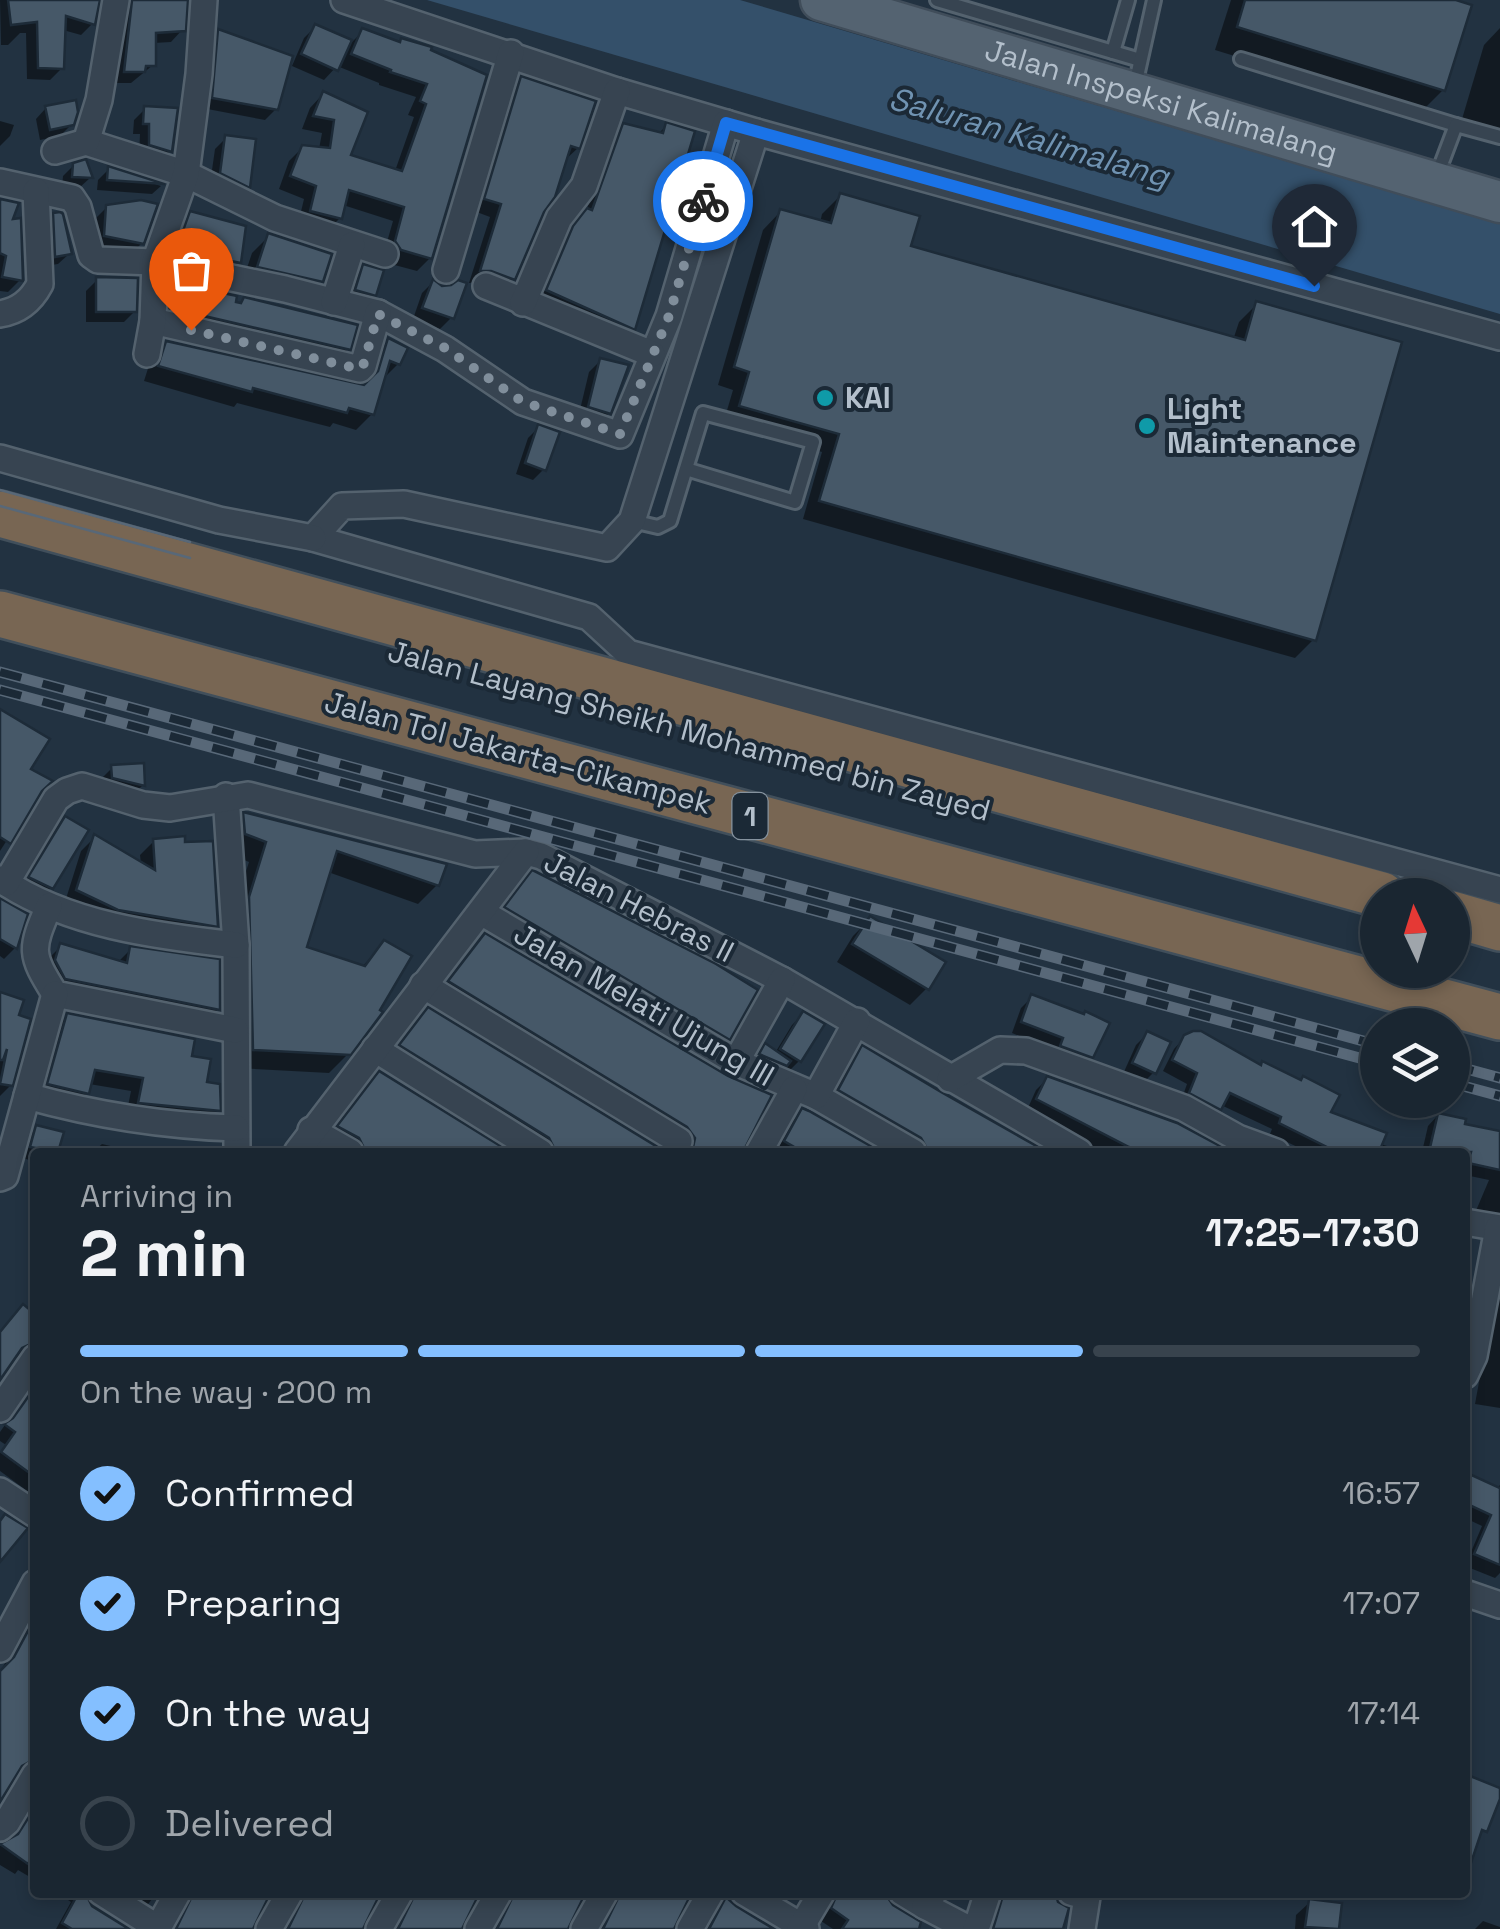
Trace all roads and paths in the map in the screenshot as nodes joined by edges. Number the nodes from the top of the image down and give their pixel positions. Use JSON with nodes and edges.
{"nodes":[{"id":1,"x":116,"y":0,"type":"edge"},
{"id":2,"x":204,"y":0,"type":"edge"},
{"id":3,"x":344,"y":0,"type":"edge"},
{"id":4,"x":821,"y":0,"type":"edge"},
{"id":5,"x":937,"y":0,"type":"edge"},
{"id":6,"x":1128,"y":0,"type":"edge"},
{"id":7,"x":1154,"y":0,"type":"edge"},
{"id":8,"x":1113,"y":52,"type":"junction"},
{"id":9,"x":511,"y":53,"type":"junction"},
{"id":10,"x":1241,"y":59,"type":"dead end"},
{"id":11,"x":1137,"y":77,"type":"junction"},
{"id":12,"x":617,"y":91,"type":"junction"},
{"id":13,"x":726,"y":123,"type":"junction"},
{"id":14,"x":1456,"y":124,"type":"junction"},
{"id":15,"x":756,"y":132,"type":"junction"},
{"id":16,"x":1500,"y":138,"type":"edge"},
{"id":17,"x":86,"y":142,"type":"junction"},
{"id":18,"x":56,"y":150,"type":"dead end"},
{"id":19,"x":186,"y":174,"type":"junction"},
{"id":20,"x":0,"y":182,"type":"edge"},
{"id":21,"x":1433,"y":184,"type":"junction"},
{"id":22,"x":38,"y":191,"type":"junction"},
{"id":23,"x":1500,"y":202,"type":"edge"},
{"id":24,"x":352,"y":245,"type":"junction"},
{"id":25,"x":385,"y":254,"type":"dead end"},
{"id":26,"x":154,"y":262,"type":"junction"},
{"id":27,"x":446,"y":270,"type":"dead end"},
{"id":28,"x":486,"y":286,"type":"dead end"},
{"id":29,"x":334,"y":302,"type":"junction"},
{"id":30,"x":523,"y":303,"type":"junction"},
{"id":31,"x":0,"y":314,"type":"edge"},
{"id":32,"x":378,"y":314,"type":"junction"},
{"id":33,"x":152,"y":322,"type":"junction"},
{"id":34,"x":1500,"y":336,"type":"edge"},
{"id":35,"x":147,"y":354,"type":"dead end"},
{"id":36,"x":652,"y":354,"type":"junction"},
{"id":37,"x":0,"y":458,"type":"edge"},
{"id":38,"x":686,"y":469,"type":"junction"},
{"id":39,"x":0,"y":514,"type":"edge"},
{"id":40,"x":632,"y":521,"type":"junction"},
{"id":41,"x":313,"y":538,"type":"junction"},
{"id":42,"x":0,"y":546,"type":"edge"},
{"id":43,"x":0,"y":585,"type":"edge"},
{"id":44,"x":0,"y":614,"type":"edge"},
{"id":45,"x":226,"y":796,"type":"junction"},
{"id":46,"x":526,"y":852,"type":"junction"},
{"id":47,"x":3,"y":881,"type":"edge"},
{"id":48,"x":1360,"y":889,"type":"edge"},
{"id":49,"x":1500,"y":890,"type":"edge"},
{"id":50,"x":48,"y":906,"type":"junction"},
{"id":51,"x":1360,"y":910,"type":"edge"},
{"id":52,"x":481,"y":912,"type":"junction"},
{"id":53,"x":1470,"y":919,"type":"edge"},
{"id":54,"x":1500,"y":928,"type":"edge"},
{"id":55,"x":1470,"y":940,"type":"edge"},
{"id":56,"x":236,"y":945,"type":"junction"},
{"id":57,"x":1500,"y":948,"type":"edge"},
{"id":58,"x":1360,"y":952,"type":"edge"},
{"id":59,"x":782,"y":980,"type":"junction"},
{"id":60,"x":1470,"y":982,"type":"edge"},
{"id":61,"x":424,"y":985,"type":"junction"},
{"id":62,"x":1500,"y":990,"type":"edge"},
{"id":63,"x":55,"y":994,"type":"junction"},
{"id":64,"x":1500,"y":1017,"type":"edge"},
{"id":65,"x":857,"y":1021,"type":"junction"},
{"id":66,"x":234,"y":1030,"type":"junction"},
{"id":67,"x":374,"y":1049,"type":"junction"},
{"id":68,"x":736,"y":1062,"type":"junction"},
{"id":69,"x":950,"y":1079,"type":"junction"},
{"id":70,"x":805,"y":1092,"type":"junction"},
{"id":71,"x":26,"y":1096,"type":"junction"},
{"id":72,"x":311,"y":1130,"type":"junction"},
{"id":73,"x":236,"y":1140,"type":"edge"},
{"id":74,"x":300,"y":1148,"type":"edge"},
{"id":75,"x":343,"y":1148,"type":"edge"},
{"id":76,"x":534,"y":1148,"type":"edge"},
{"id":77,"x":678,"y":1148,"type":"edge"},
{"id":78,"x":762,"y":1148,"type":"edge"},
{"id":79,"x":906,"y":1148,"type":"edge"},
{"id":80,"x":1071,"y":1148,"type":"edge"},
{"id":81,"x":1265,"y":1148,"type":"edge"},
{"id":82,"x":0,"y":1178,"type":"edge"},
{"id":83,"x":1470,"y":1223,"type":"edge"},
{"id":84,"x":1499,"y":1228,"type":"edge"},
{"id":85,"x":1470,"y":1364,"type":"edge"},
{"id":86,"x":30,"y":1365,"type":"edge"},
{"id":87,"x":0,"y":1409,"type":"edge"},
{"id":88,"x":0,"y":1492,"type":"edge"},
{"id":89,"x":30,"y":1511,"type":"edge"},
{"id":90,"x":30,"y":1592,"type":"edge"},
{"id":91,"x":1470,"y":1595,"type":"edge"},
{"id":92,"x":1500,"y":1604,"type":"edge"},
{"id":93,"x":0,"y":1649,"type":"edge"},
{"id":94,"x":30,"y":1783,"type":"edge"},
{"id":95,"x":0,"y":1828,"type":"edge"},
{"id":96,"x":110,"y":1898,"type":"edge"},
{"id":97,"x":175,"y":1898,"type":"edge"},
{"id":98,"x":287,"y":1898,"type":"edge"},
{"id":99,"x":396,"y":1898,"type":"edge"},
{"id":100,"x":496,"y":1898,"type":"edge"},
{"id":101,"x":602,"y":1898,"type":"edge"},
{"id":102,"x":708,"y":1898,"type":"edge"},
{"id":103,"x":754,"y":1898,"type":"edge"},
{"id":104,"x":819,"y":1898,"type":"edge"},
{"id":105,"x":985,"y":1898,"type":"edge"},
{"id":106,"x":1087,"y":1898,"type":"edge"},
{"id":107,"x":929,"y":1899,"type":"edge"},
{"id":108,"x":158,"y":1928,"type":"edge"},
{"id":109,"x":803,"y":1928,"type":"edge"},
{"id":110,"x":269,"y":1929,"type":"edge"},
{"id":111,"x":378,"y":1929,"type":"edge"},
{"id":112,"x":478,"y":1929,"type":"edge"},
{"id":113,"x":584,"y":1929,"type":"edge"},
{"id":114,"x":690,"y":1929,"type":"edge"},
{"id":115,"x":972,"y":1929,"type":"edge"},
{"id":116,"x":1082,"y":1929,"type":"edge"}],
"edges":[{"from":1,"to":17,"type":"street"},
{"from":2,"to":19,"type":"street"},
{"from":3,"to":9,"type":"street"},
{"from":4,"to":11,"type":"main road","name":"Jalan Inspeksi Kalimalang"},
{"from":5,"to":8,"type":"lane"},
{"from":6,"to":8,"type":"lane"},
{"from":7,"to":11,"type":"lane"},
{"from":8,"to":11,"type":"lane"},
{"from":9,"to":12,"type":"street"},
{"from":9,"to":27,"type":"street"},
{"from":10,"to":14,"type":"lane"},
{"from":11,"to":21,"type":"main road","name":"Jalan Inspeksi Kalimalang"},
{"from":12,"to":13,"type":"street"},
{"from":12,"to":30,"type":"street"},
{"from":13,"to":15,"type":"street"},
{"from":13,"to":36,"type":"street"},
{"from":14,"to":16,"type":"lane"},
{"from":14,"to":21,"type":"lane"},
{"from":15,"to":34,"type":"street"},
{"from":15,"to":40,"type":"street"},
{"from":17,"to":18,"type":"street"},
{"from":17,"to":19,"type":"street"},
{"from":19,"to":24,"type":"street"},
{"from":19,"to":26,"type":"street"},
{"from":20,"to":22,"type":"street"},
{"from":21,"to":23,"type":"main road","name":"Jalan Inspeksi Kalimalang"},
{"from":22,"to":26,"type":"street"},
{"from":22,"to":31,"type":"street"},
{"from":24,"to":25,"type":"street"},
{"from":24,"to":29,"type":"street"},
{"from":26,"to":29,"type":"street"},
{"from":26,"to":33,"type":"street"},
{"from":28,"to":30,"type":"street"},
{"from":29,"to":32,"type":"street"},
{"from":30,"to":36,"type":"street"},
{"from":32,"to":33,"type":"street"},
{"from":32,"to":36,"type":"street"},
{"from":33,"to":35,"type":"street"},
{"from":37,"to":41,"type":"street"},
{"from":38,"to":38,"type":"lane"},
{"from":38,"to":40,"type":"lane"},
{"from":39,"to":48,"type":"highway"},
{"from":40,"to":41,"type":"street"},
{"from":41,"to":49,"type":"street"},
{"from":42,"to":51,"type":"highway","name":"Jalan Layang Sheikh Mohammed bin Zayed","number":"1"},
{"from":43,"to":58,"type":"highway","name":"Jalan Layang Sheikh Mohammed bin Zayed","number":"1"},
{"from":44,"to":64,"type":"highway","name":"Jalan Tol Jakarta–Cikampek","number":"1"},
{"from":45,"to":46,"type":"street"},
{"from":45,"to":47,"type":"street"},
{"from":45,"to":56,"type":"street"},
{"from":46,"to":52,"type":"street","name":"Jalan Hebras II"},
{"from":46,"to":59,"type":"street","name":"Jalan Hebras II"},
{"from":47,"to":50,"type":"street"},
{"from":50,"to":56,"type":"street"},
{"from":50,"to":63,"type":"street"},
{"from":52,"to":61,"type":"street","name":"Jalan Hebras II"},
{"from":52,"to":68,"type":"street","name":"Jalan Melati Ujung III"},
{"from":53,"to":54,"type":"highway"},
{"from":55,"to":57,"type":"highway"},
{"from":56,"to":66,"type":"street"},
{"from":59,"to":65,"type":"street","name":"Jalan Hebras II"},
{"from":59,"to":68,"type":"street"},
{"from":60,"to":62,"type":"highway"},
{"from":61,"to":67,"type":"street","name":"Jalan Hebras II"},
{"from":61,"to":77,"type":"street"},
{"from":63,"to":66,"type":"street"},
{"from":63,"to":71,"type":"street"},
{"from":65,"to":69,"type":"street","name":"Jalan Hebras II"},
{"from":65,"to":70,"type":"street"},
{"from":66,"to":73,"type":"street"},
{"from":67,"to":72,"type":"street","name":"Jalan Hebras II"},
{"from":67,"to":76,"type":"street"},
{"from":68,"to":70,"type":"street","name":"Jalan Melati Ujung III"},
{"from":69,"to":80,"type":"street","name":"Jalan Hebras II"},
{"from":69,"to":81,"type":"street"},
{"from":70,"to":78,"type":"street"},
{"from":70,"to":79,"type":"street","name":"Jalan Melati Ujung III"},
{"from":71,"to":73,"type":"street"},
{"from":71,"to":82,"type":"street"},
{"from":72,"to":74,"type":"street","name":"Jalan Hebras II"},
{"from":72,"to":75,"type":"street"},
{"from":83,"to":84,"type":"street"},
{"from":84,"to":85,"type":"street"},
{"from":86,"to":87,"type":"street"},
{"from":88,"to":89,"type":"street"},
{"from":90,"to":93,"type":"street"},
{"from":91,"to":92,"type":"street"},
{"from":94,"to":95,"type":"street"},
{"from":96,"to":108,"type":"street"},
{"from":97,"to":108,"type":"street"},
{"from":98,"to":110,"type":"street"},
{"from":99,"to":111,"type":"street"},
{"from":100,"to":112,"type":"street"},
{"from":101,"to":113,"type":"street"},
{"from":102,"to":114,"type":"street"},
{"from":103,"to":109,"type":"street"},
{"from":104,"to":109,"type":"street"},
{"from":105,"to":115,"type":"street"},
{"from":106,"to":116,"type":"street"},
{"from":107,"to":115,"type":"street"}]}
